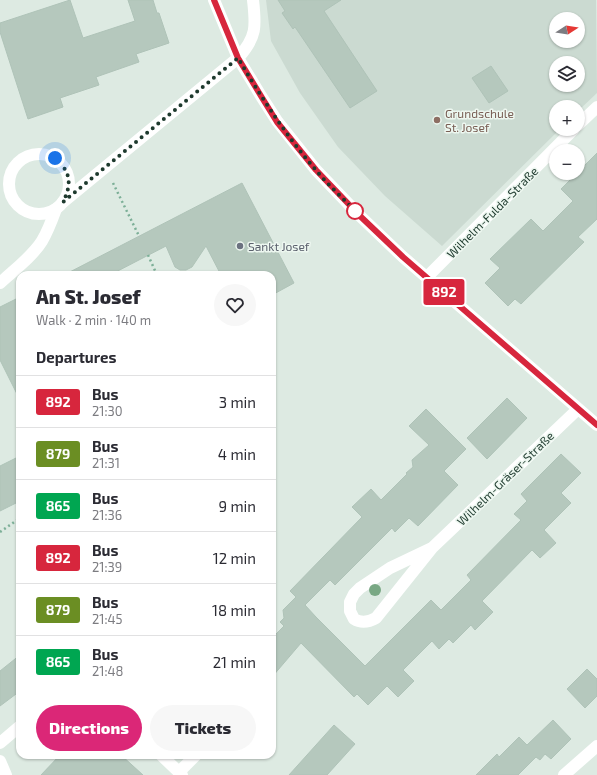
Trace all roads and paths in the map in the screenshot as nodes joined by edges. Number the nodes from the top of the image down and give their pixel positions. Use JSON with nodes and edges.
{"nodes":[{"id":1,"x":214,"y":0,"type":"edge"},
{"id":2,"x":253,"y":0,"type":"edge"},
{"id":3,"x":238,"y":58,"type":"junction"},
{"id":4,"x":597,"y":107,"type":"edge"},
{"id":5,"x":585,"y":118,"type":"edge"},
{"id":6,"x":567,"y":136,"type":"edge"},
{"id":7,"x":105,"y":168,"type":"junction"},
{"id":8,"x":59,"y":206,"type":"junction"},
{"id":9,"x":139,"y":236,"type":"dead end"},
{"id":10,"x":148,"y":255,"type":"dead end"},
{"id":11,"x":156,"y":271,"type":"edge"},
{"id":12,"x":427,"y":277,"type":"junction"},
{"id":13,"x":0,"y":283,"type":"edge"},
{"id":14,"x":578,"y":409,"type":"junction"},
{"id":15,"x":597,"y":425,"type":"edge"},
{"id":16,"x":16,"y":521,"type":"edge"},
{"id":17,"x":0,"y":532,"type":"edge"},
{"id":18,"x":432,"y":548,"type":"junction"},
{"id":19,"x":16,"y":729,"type":"edge"},
{"id":20,"x":0,"y":743,"type":"edge"},
{"id":21,"x":597,"y":746,"type":"edge"},
{"id":22,"x":164,"y":759,"type":"edge"},
{"id":23,"x":193,"y":759,"type":"edge"},
{"id":24,"x":0,"y":760,"type":"edge"},
{"id":25,"x":181,"y":774,"type":"edge"},
{"id":26,"x":6,"y":775,"type":"edge"},
{"id":27,"x":564,"y":775,"type":"edge"}],
"edges":[{"from":1,"to":3,"type":"street"},
{"from":2,"to":3,"type":"street"},
{"from":3,"to":7,"type":"street"},
{"from":3,"to":12,"type":"street"},
{"from":4,"to":5,"type":"street"},
{"from":6,"to":12,"type":"street","name":"Wilhelm-Fulda-Straße"},
{"from":7,"to":8,"type":"street"},
{"from":7,"to":9,"type":"path"},
{"from":8,"to":8,"type":"street"},
{"from":8,"to":13,"type":"street"},
{"from":10,"to":11,"type":"path"},
{"from":12,"to":14,"type":"street"},
{"from":14,"to":15,"type":"street"},
{"from":14,"to":18,"type":"street","name":"Wilhelm-Gräser-Straße"},
{"from":16,"to":17,"type":"path"},
{"from":18,"to":18,"type":"street","name":"Wilhelm-Gräser-Straße"},
{"from":19,"to":20,"type":"street"},
{"from":21,"to":27,"type":"street"},
{"from":22,"to":25,"type":"street"},
{"from":23,"to":25,"type":"street"},
{"from":24,"to":26,"type":"street"}]}
